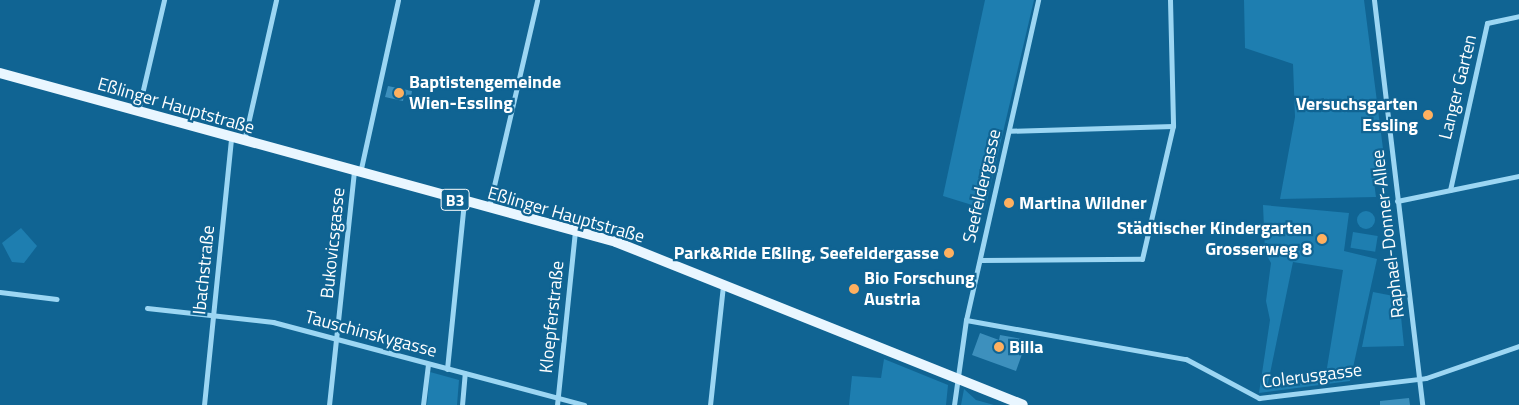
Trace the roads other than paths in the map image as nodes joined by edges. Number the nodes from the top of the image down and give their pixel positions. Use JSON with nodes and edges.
{"nodes":[{"id":1,"x":164,"y":0,"type":"edge"},
{"id":2,"x":276,"y":0,"type":"edge"},
{"id":3,"x":398,"y":0,"type":"edge"},
{"id":4,"x":537,"y":0,"type":"edge"},
{"id":5,"x":1038,"y":0,"type":"edge"},
{"id":6,"x":1170,"y":0,"type":"edge"},
{"id":7,"x":1374,"y":0,"type":"edge"},
{"id":8,"x":1519,"y":16,"type":"edge"},
{"id":9,"x":0,"y":73,"type":"edge"},
{"id":10,"x":138,"y":112,"type":"junction"},
{"id":11,"x":1173,"y":126,"type":"junction"},
{"id":12,"x":1009,"y":131,"type":"junction"},
{"id":13,"x":231,"y":138,"type":"junction"},
{"id":14,"x":244,"y":142,"type":"junction"},
{"id":15,"x":357,"y":173,"type":"junction"},
{"id":16,"x":1519,"y":176,"type":"edge"},
{"id":17,"x":1450,"y":190,"type":"junction"},
{"id":18,"x":1397,"y":201,"type":"junction"},
{"id":19,"x":464,"y":202,"type":"junction"},
{"id":20,"x":488,"y":210,"type":"junction"},
{"id":21,"x":575,"y":232,"type":"junction"},
{"id":22,"x":980,"y":260,"type":"junction"},
{"id":23,"x":724,"y":282,"type":"junction"},
{"id":24,"x":0,"y":292,"type":"edge"},
{"id":25,"x":57,"y":299,"type":"dead end"},
{"id":26,"x":147,"y":308,"type":"dead end"},
{"id":27,"x":213,"y":315,"type":"junction"},
{"id":28,"x":966,"y":320,"type":"junction"},
{"id":29,"x":336,"y":337,"type":"junction"},
{"id":30,"x":1519,"y":346,"type":"edge"},
{"id":31,"x":428,"y":364,"type":"junction"},
{"id":32,"x":447,"y":369,"type":"junction"},
{"id":33,"x":465,"y":373,"type":"junction"},
{"id":34,"x":955,"y":379,"type":"junction"},
{"id":35,"x":1419,"y":379,"type":"junction"},
{"id":36,"x":557,"y":398,"type":"junction"},
{"id":37,"x":204,"y":405,"type":"edge"},
{"id":38,"x":329,"y":405,"type":"edge"},
{"id":39,"x":423,"y":405,"type":"edge"},
{"id":40,"x":462,"y":405,"type":"edge"},
{"id":41,"x":557,"y":405,"type":"edge"},
{"id":42,"x":584,"y":405,"type":"edge"},
{"id":43,"x":710,"y":405,"type":"edge"},
{"id":44,"x":954,"y":405,"type":"edge"},
{"id":45,"x":1023,"y":405,"type":"edge"},
{"id":46,"x":1422,"y":405,"type":"edge"}],
"edges":[{"from":1,"to":10,"type":"street"},
{"from":2,"to":14,"type":"street"},
{"from":3,"to":15,"type":"street","name":"Bukovicsgasse"},
{"from":4,"to":20,"type":"street"},
{"from":5,"to":12,"type":"street","name":"Seefeldergasse"},
{"from":6,"to":11,"type":"street"},
{"from":7,"to":18,"type":"street","name":"Raphael-Donner-Allee"},
{"from":8,"to":17,"type":"street","name":"Langer Garten"},
{"from":9,"to":10,"type":"main road","name":"Eßlinger Hauptstraße","number":"B3"},
{"from":10,"to":13,"type":"main road","name":"Eßlinger Hauptstraße","number":"B3"},
{"from":11,"to":12,"type":"street"},
{"from":11,"to":22,"type":"street"},
{"from":12,"to":22,"type":"street","name":"Seefeldergasse"},
{"from":13,"to":14,"type":"main road","name":"Eßlinger Hauptstraße","number":"B3"},
{"from":13,"to":27,"type":"street","name":"Ibachstraße"},
{"from":14,"to":15,"type":"main road","name":"Eßlinger Hauptstraße","number":"B3"},
{"from":15,"to":19,"type":"main road","name":"Eßlinger Hauptstraße","number":"B3"},
{"from":15,"to":29,"type":"street","name":"Bukovicsgasse"},
{"from":16,"to":17,"type":"street"},
{"from":17,"to":18,"type":"street"},
{"from":18,"to":35,"type":"street","name":"Raphael-Donner-Allee"},
{"from":19,"to":20,"type":"main road","name":"Eßlinger Hauptstraße","number":"B3"},
{"from":19,"to":32,"type":"street"},
{"from":20,"to":21,"type":"main road","name":"Eßlinger Hauptstraße","number":"B3"},
{"from":21,"to":23,"type":"main road","name":"Eßlinger Hauptstraße","number":"B3"},
{"from":21,"to":36,"type":"street","name":"Kloepferstraße"},
{"from":22,"to":28,"type":"street","name":"Seefeldergasse"},
{"from":23,"to":34,"type":"main road","name":"Eßlinger Hauptstraße","number":"B3"},
{"from":23,"to":43,"type":"street"},
{"from":24,"to":25,"type":"street"},
{"from":26,"to":27,"type":"street","name":"Tauschinskygasse"},
{"from":27,"to":29,"type":"street","name":"Tauschinskygasse"},
{"from":27,"to":37,"type":"street","name":"Ibachstraße"},
{"from":28,"to":34,"type":"street","name":"Seefeldergasse"},
{"from":28,"to":35,"type":"street","name":"Colerusgasse"},
{"from":29,"to":31,"type":"street","name":"Tauschinskygasse"},
{"from":29,"to":38,"type":"street","name":"Bukovicsgasse"},
{"from":30,"to":35,"type":"street","name":"Colerusgasse"},
{"from":31,"to":32,"type":"street","name":"Tauschinskygasse"},
{"from":31,"to":39,"type":"street"},
{"from":32,"to":33,"type":"street","name":"Tauschinskygasse"},
{"from":33,"to":36,"type":"street","name":"Tauschinskygasse"},
{"from":33,"to":40,"type":"street"},
{"from":34,"to":44,"type":"street","name":"Seefeldergasse"},
{"from":34,"to":45,"type":"main road","name":"Eßlinger Hauptstraße","number":"B3"},
{"from":35,"to":46,"type":"street","name":"Raphael-Donner-Allee"},
{"from":36,"to":41,"type":"street","name":"Kloepferstraße"},
{"from":36,"to":42,"type":"street","name":"Tauschinskygasse"}]}
